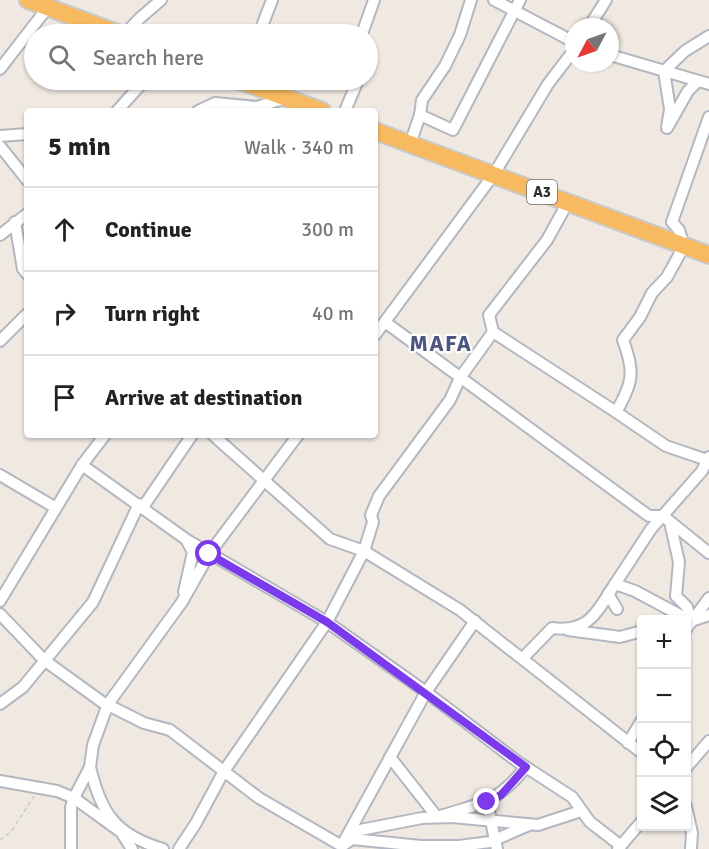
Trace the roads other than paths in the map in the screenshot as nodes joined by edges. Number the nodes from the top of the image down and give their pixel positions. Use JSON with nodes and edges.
{"nodes":[{"id":1,"x":28,"y":0,"type":"edge"},
{"id":2,"x":161,"y":0,"type":"edge"},
{"id":3,"x":272,"y":0,"type":"edge"},
{"id":4,"x":374,"y":0,"type":"edge"},
{"id":5,"x":471,"y":0,"type":"edge"},
{"id":6,"x":494,"y":0,"type":"edge"},
{"id":7,"x":606,"y":0,"type":"edge"},
{"id":8,"x":516,"y":5,"type":"edge"},
{"id":9,"x":48,"y":7,"type":"junction"},
{"id":10,"x":595,"y":18,"type":"edge"},
{"id":11,"x":35,"y":24,"type":"edge"},
{"id":12,"x":93,"y":24,"type":"edge"},
{"id":13,"x":134,"y":24,"type":"edge"},
{"id":14,"x":263,"y":24,"type":"edge"},
{"id":15,"x":366,"y":24,"type":"edge"},
{"id":16,"x":565,"y":36,"type":"edge"},
{"id":17,"x":709,"y":36,"type":"edge"},
{"id":18,"x":24,"y":38,"type":"edge"},
{"id":19,"x":619,"y":58,"type":"edge"},
{"id":20,"x":565,"y":62,"type":"edge"},
{"id":21,"x":0,"y":69,"type":"edge"},
{"id":22,"x":664,"y":71,"type":"junction"},
{"id":23,"x":704,"y":82,"type":"edge"},
{"id":24,"x":136,"y":90,"type":"edge"},
{"id":25,"x":265,"y":90,"type":"edge"},
{"id":26,"x":354,"y":90,"type":"edge"},
{"id":27,"x":286,"y":98,"type":"junction"},
{"id":28,"x":120,"y":108,"type":"edge"},
{"id":29,"x":204,"y":108,"type":"edge"},
{"id":30,"x":314,"y":108,"type":"edge"},
{"id":31,"x":346,"y":108,"type":"edge"},
{"id":32,"x":420,"y":115,"type":"junction"},
{"id":33,"x":709,"y":117,"type":"edge"},
{"id":34,"x":378,"y":132,"type":"edge"},
{"id":35,"x":24,"y":134,"type":"edge"},
{"id":36,"x":0,"y":136,"type":"edge"},
{"id":37,"x":410,"y":144,"type":"junction"},
{"id":38,"x":0,"y":146,"type":"edge"},
{"id":39,"x":494,"y":174,"type":"junction"},
{"id":40,"x":24,"y":176,"type":"edge"},
{"id":41,"x":568,"y":202,"type":"junction"},
{"id":42,"x":24,"y":216,"type":"edge"},
{"id":43,"x":15,"y":222,"type":"junction"},
{"id":44,"x":0,"y":235,"type":"edge"},
{"id":45,"x":684,"y":246,"type":"junction"},
{"id":46,"x":709,"y":255,"type":"edge"},
{"id":47,"x":24,"y":270,"type":"edge"},
{"id":48,"x":24,"y":317,"type":"edge"},
{"id":49,"x":385,"y":322,"type":"junction"},
{"id":50,"x":378,"y":331,"type":"edge"},
{"id":51,"x":493,"y":332,"type":"junction"},
{"id":52,"x":0,"y":341,"type":"edge"},
{"id":53,"x":460,"y":378,"type":"junction"},
{"id":54,"x":616,"y":412,"type":"junction"},
{"id":55,"x":103,"y":438,"type":"edge"},
{"id":56,"x":190,"y":438,"type":"edge"},
{"id":57,"x":219,"y":438,"type":"edge"},
{"id":58,"x":296,"y":438,"type":"edge"},
{"id":59,"x":708,"y":459,"type":"edge"},
{"id":60,"x":82,"y":465,"type":"junction"},
{"id":61,"x":0,"y":475,"type":"edge"},
{"id":62,"x":264,"y":479,"type":"junction"},
{"id":63,"x":141,"y":506,"type":"junction"},
{"id":64,"x":56,"y":508,"type":"junction"},
{"id":65,"x":666,"y":519,"type":"junction"},
{"id":66,"x":187,"y":540,"type":"junction"},
{"id":67,"x":364,"y":551,"type":"junction"},
{"id":68,"x":709,"y":553,"type":"edge"},
{"id":69,"x":209,"y":554,"type":"junction"},
{"id":70,"x":615,"y":584,"type":"junction"},
{"id":71,"x":608,"y":594,"type":"junction"},
{"id":72,"x":1,"y":597,"type":"edge"},
{"id":73,"x":709,"y":598,"type":"edge"},
{"id":74,"x":182,"y":602,"type":"junction"},
{"id":75,"x":617,"y":609,"type":"dead end"},
{"id":76,"x":0,"y":614,"type":"edge"},
{"id":77,"x":673,"y":615,"type":"edge"},
{"id":78,"x":687,"y":615,"type":"edge"},
{"id":79,"x":709,"y":615,"type":"edge"},
{"id":80,"x":691,"y":619,"type":"edge"},
{"id":81,"x":475,"y":621,"type":"junction"},
{"id":82,"x":327,"y":622,"type":"junction"},
{"id":83,"x":691,"y":622,"type":"edge"},
{"id":84,"x":565,"y":630,"type":"junction"},
{"id":85,"x":637,"y":633,"type":"edge"},
{"id":86,"x":523,"y":658,"type":"junction"},
{"id":87,"x":44,"y":660,"type":"junction"},
{"id":88,"x":426,"y":692,"type":"junction"},
{"id":89,"x":0,"y":704,"type":"edge"},
{"id":90,"x":108,"y":704,"type":"junction"},
{"id":91,"x":640,"y":723,"type":"edge"},
{"id":92,"x":709,"y":741,"type":"edge"},
{"id":93,"x":628,"y":743,"type":"junction"},
{"id":94,"x":637,"y":749,"type":"edge"},
{"id":95,"x":390,"y":757,"type":"junction"},
{"id":96,"x":691,"y":763,"type":"edge"},
{"id":97,"x":90,"y":767,"type":"junction"},
{"id":98,"x":526,"y":767,"type":"junction"},
{"id":99,"x":224,"y":771,"type":"junction"},
{"id":100,"x":0,"y":781,"type":"edge"},
{"id":101,"x":74,"y":798,"type":"junction"},
{"id":102,"x":487,"y":802,"type":"junction"},
{"id":103,"x":581,"y":811,"type":"junction"},
{"id":104,"x":436,"y":817,"type":"junction"},
{"id":105,"x":492,"y":822,"type":"junction"},
{"id":106,"x":529,"y":825,"type":"junction"},
{"id":107,"x":637,"y":827,"type":"edge"},
{"id":108,"x":691,"y":828,"type":"edge"},
{"id":109,"x":121,"y":832,"type":"junction"},
{"id":110,"x":350,"y":832,"type":"junction"},
{"id":111,"x":496,"y":845,"type":"edge"},
{"id":112,"x":341,"y":847,"type":"edge"},
{"id":113,"x":620,"y":847,"type":"edge"},
{"id":114,"x":71,"y":849,"type":"edge"},
{"id":115,"x":132,"y":849,"type":"edge"},
{"id":116,"x":163,"y":849,"type":"edge"},
{"id":117,"x":179,"y":849,"type":"edge"},
{"id":118,"x":691,"y":849,"type":"edge"}],
"edges":[{"from":1,"to":9,"type":"highway"},
{"from":2,"to":13,"type":"street"},
{"from":3,"to":14,"type":"street"},
{"from":4,"to":15,"type":"street"},
{"from":5,"to":32,"type":"street"},
{"from":6,"to":8,"type":"street"},
{"from":7,"to":10,"type":"street"},
{"from":8,"to":16,"type":"street"},
{"from":8,"to":32,"type":"street"},
{"from":9,"to":11,"type":"street"},
{"from":9,"to":12,"type":"highway"},
{"from":17,"to":22,"type":"street"},
{"from":18,"to":21,"type":"street"},
{"from":19,"to":22,"type":"street"},
{"from":20,"to":39,"type":"street"},
{"from":22,"to":23,"type":"street"},
{"from":22,"to":23,"type":"street"},
{"from":24,"to":28,"type":"street"},
{"from":25,"to":27,"type":"highway"},
{"from":26,"to":31,"type":"street"},
{"from":27,"to":29,"type":"street"},
{"from":27,"to":30,"type":"highway"},
{"from":32,"to":37,"type":"street"},
{"from":33,"to":45,"type":"street"},
{"from":34,"to":37,"type":"highway","number":"A3"},
{"from":35,"to":36,"type":"street"},
{"from":37,"to":39,"type":"highway","number":"A3"},
{"from":38,"to":40,"type":"street"},
{"from":39,"to":41,"type":"highway","number":"A3"},
{"from":39,"to":49,"type":"street"},
{"from":41,"to":45,"type":"highway","number":"A3"},
{"from":41,"to":51,"type":"street"},
{"from":42,"to":43,"type":"street"},
{"from":43,"to":44,"type":"street"},
{"from":43,"to":47,"type":"street"},
{"from":45,"to":46,"type":"highway","number":"A3"},
{"from":45,"to":54,"type":"street"},
{"from":48,"to":52,"type":"street"},
{"from":49,"to":50,"type":"street"},
{"from":49,"to":53,"type":"street"},
{"from":51,"to":53,"type":"street"},
{"from":51,"to":54,"type":"street"},
{"from":53,"to":65,"type":"street"},
{"from":53,"to":67,"type":"street"},
{"from":54,"to":59,"type":"street"},
{"from":55,"to":60,"type":"street"},
{"from":56,"to":63,"type":"street"},
{"from":57,"to":62,"type":"street"},
{"from":58,"to":62,"type":"street"},
{"from":59,"to":65,"type":"street"},
{"from":60,"to":63,"type":"street"},
{"from":60,"to":64,"type":"street"},
{"from":61,"to":64,"type":"street"},
{"from":62,"to":67,"type":"street"},
{"from":62,"to":69,"type":"street"},
{"from":63,"to":66,"type":"street"},
{"from":63,"to":87,"type":"street"},
{"from":64,"to":72,"type":"street"},
{"from":65,"to":68,"type":"street"},
{"from":65,"to":70,"type":"street"},
{"from":65,"to":78,"type":"street"},
{"from":66,"to":69,"type":"street"},
{"from":66,"to":74,"type":"street"},
{"from":67,"to":81,"type":"street"},
{"from":67,"to":82,"type":"street"},
{"from":69,"to":74,"type":"street"},
{"from":69,"to":82,"type":"street"},
{"from":70,"to":71,"type":"street"},
{"from":70,"to":77,"type":"street"},
{"from":71,"to":75,"type":"street"},
{"from":71,"to":84,"type":"street"},
{"from":73,"to":80,"type":"street"},
{"from":74,"to":90,"type":"street"},
{"from":76,"to":87,"type":"street"},
{"from":79,"to":83,"type":"street"},
{"from":81,"to":86,"type":"street"},
{"from":81,"to":88,"type":"street"},
{"from":82,"to":88,"type":"street"},
{"from":82,"to":99,"type":"street"},
{"from":84,"to":85,"type":"street"},
{"from":84,"to":86,"type":"street"},
{"from":86,"to":93,"type":"street"},
{"from":87,"to":89,"type":"street"},
{"from":87,"to":90,"type":"street"},
{"from":88,"to":95,"type":"street"},
{"from":88,"to":98,"type":"street"},
{"from":90,"to":97,"type":"street"},
{"from":90,"to":99,"type":"street"},
{"from":91,"to":93,"type":"street"},
{"from":92,"to":96,"type":"street"},
{"from":93,"to":94,"type":"street"},
{"from":95,"to":104,"type":"street"},
{"from":95,"to":110,"type":"street"},
{"from":97,"to":101,"type":"street"},
{"from":97,"to":109,"type":"street"},
{"from":98,"to":102,"type":"street"},
{"from":98,"to":103,"type":"street"},
{"from":99,"to":112,"type":"street"},
{"from":99,"to":117,"type":"street"},
{"from":100,"to":101,"type":"street"},
{"from":101,"to":109,"type":"street"},
{"from":101,"to":114,"type":"street"},
{"from":102,"to":104,"type":"street"},
{"from":102,"to":105,"type":"street"},
{"from":103,"to":106,"type":"street"},
{"from":103,"to":113,"type":"street"},
{"from":104,"to":105,"type":"street"},
{"from":104,"to":110,"type":"street"},
{"from":105,"to":106,"type":"street"},
{"from":105,"to":111,"type":"street"},
{"from":106,"to":111,"type":"street"},
{"from":107,"to":113,"type":"street"},
{"from":108,"to":118,"type":"street"},
{"from":109,"to":115,"type":"street"},
{"from":109,"to":116,"type":"street"},
{"from":110,"to":112,"type":"street"},
{"from":111,"to":112,"type":"street"}]}
